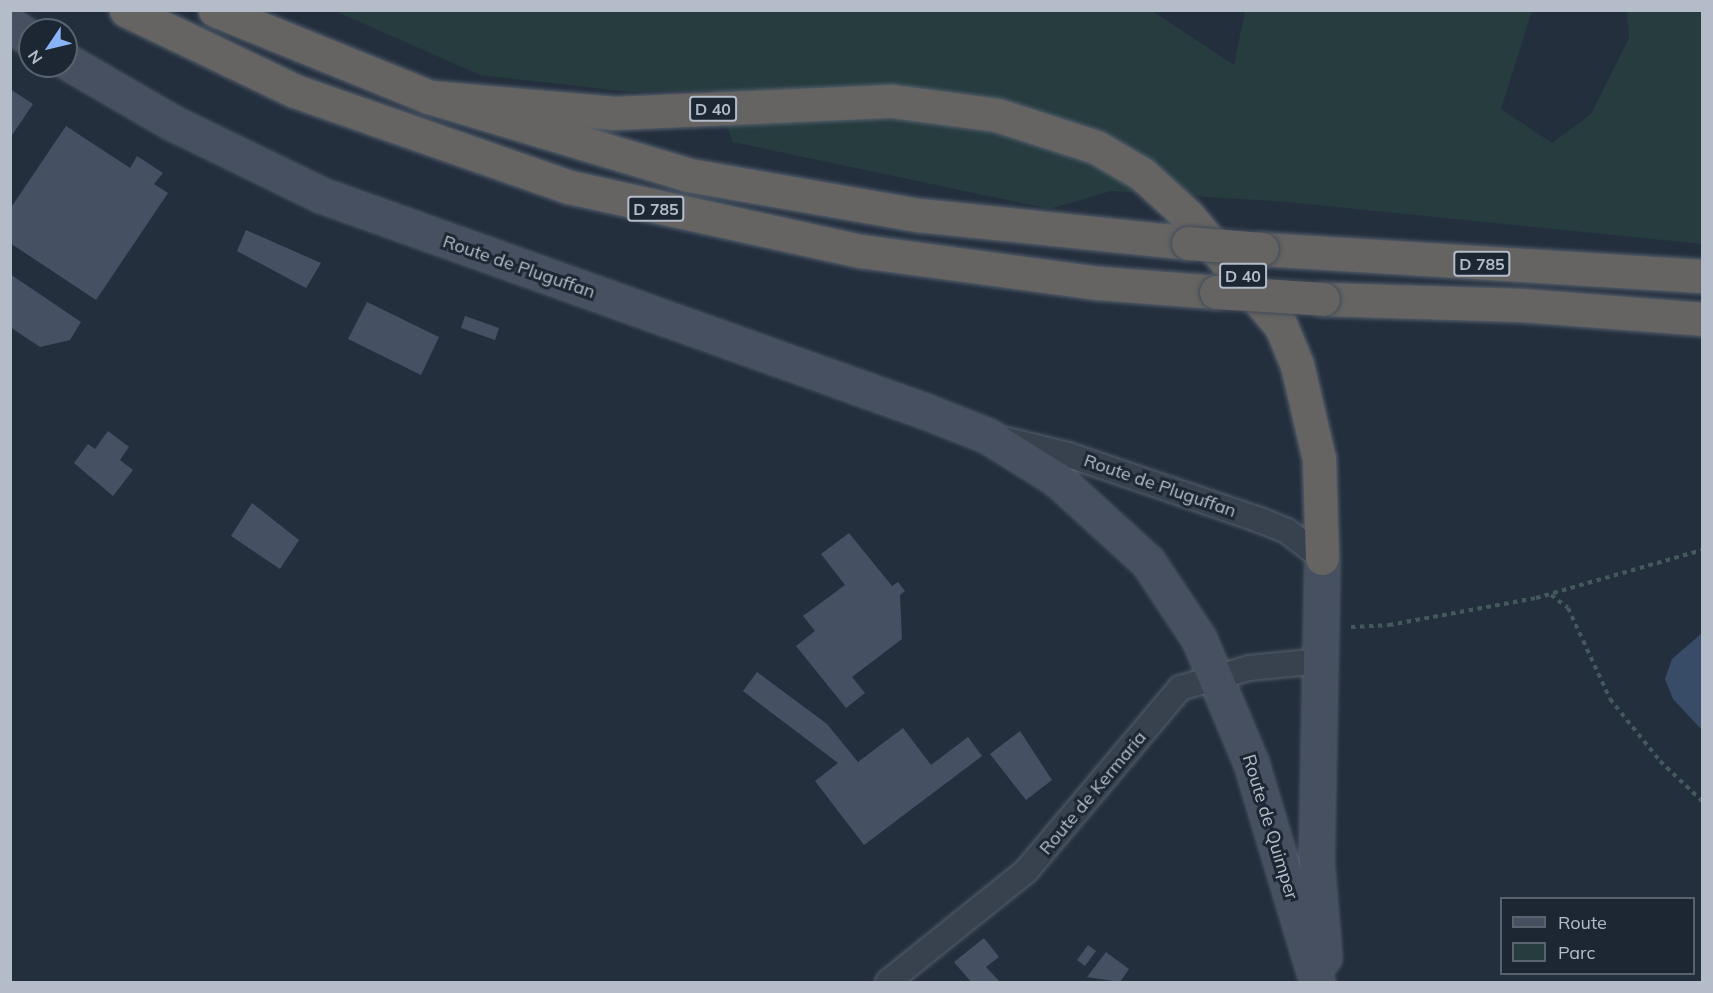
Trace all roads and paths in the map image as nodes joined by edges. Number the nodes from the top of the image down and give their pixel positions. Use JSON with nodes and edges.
{"nodes":[{"id":1,"x":126,"y":10,"type":"edge"},
{"id":2,"x":215,"y":10,"type":"edge"},
{"id":3,"x":78,"y":68,"type":"edge"},
{"id":4,"x":429,"y":97,"type":"junction"},
{"id":5,"x":1702,"y":276,"type":"edge"},
{"id":6,"x":1702,"y":319,"type":"edge"},
{"id":7,"x":988,"y":436,"type":"junction"},
{"id":8,"x":1702,"y":550,"type":"edge"},
{"id":9,"x":1322,"y":558,"type":"junction"},
{"id":10,"x":1550,"y":595,"type":"junction"},
{"id":11,"x":1323,"y":627,"type":"junction"},
{"id":12,"x":1321,"y":661,"type":"junction"},
{"id":13,"x":1217,"y":675,"type":"junction"},
{"id":14,"x":1702,"y":801,"type":"edge"},
{"id":15,"x":888,"y":982,"type":"edge"},
{"id":16,"x":1317,"y":982,"type":"edge"},
{"id":17,"x":1326,"y":982,"type":"edge"}],
"edges":[{"from":1,"to":6,"type":"highway","number":"D 785","bridge":true},
{"from":2,"to":4,"type":"highway","number":"D 785"},
{"from":3,"to":7,"type":"main road","name":"Route de Pluguffan"},
{"from":4,"to":5,"type":"highway","number":"D 785","bridge":true},
{"from":4,"to":9,"type":"highway","number":"D 40"},
{"from":7,"to":9,"type":"street","name":"Route de Pluguffan"},
{"from":7,"to":13,"type":"main road","name":"Route de Pluguffan"},
{"from":8,"to":10,"type":"path"},
{"from":9,"to":11,"type":"main road","number":"D 40"},
{"from":10,"to":11,"type":"path"},
{"from":10,"to":14,"type":"path"},
{"from":11,"to":12,"type":"main road","number":"D 40"},
{"from":12,"to":13,"type":"street","name":"Route de Kermaria"},
{"from":12,"to":17,"type":"main road","number":"D 40"},
{"from":13,"to":15,"type":"street","name":"Route de Kermaria"},
{"from":13,"to":16,"type":"main road","name":"Route de Quimper"}]}
